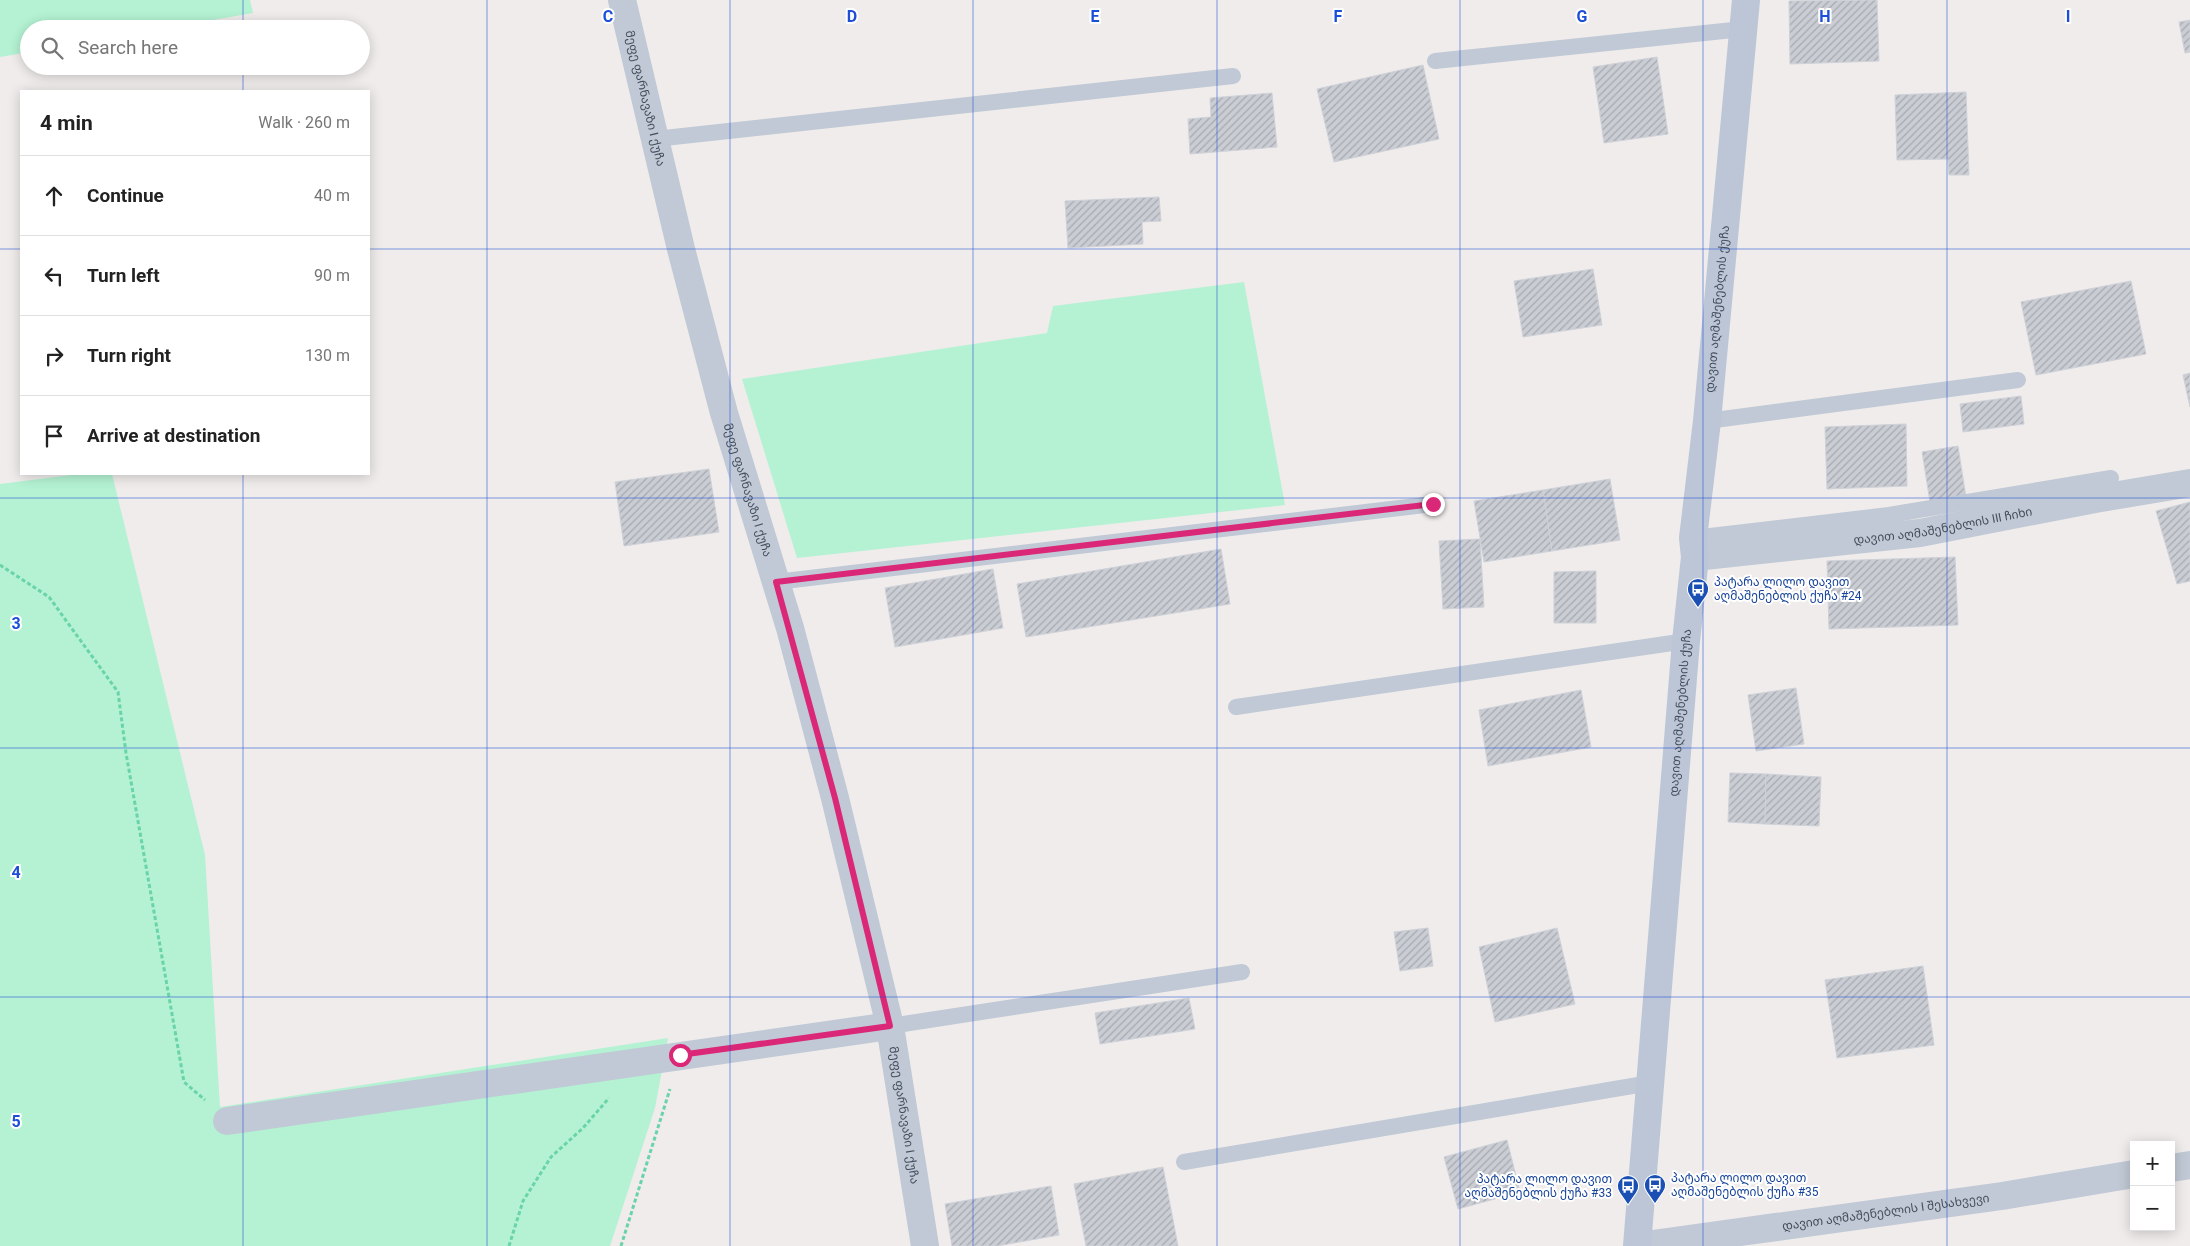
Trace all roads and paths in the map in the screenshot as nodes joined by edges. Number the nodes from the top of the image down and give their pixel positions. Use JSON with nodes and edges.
{"nodes":[{"id":1,"x":622,"y":0,"type":"edge"},
{"id":2,"x":1746,"y":0,"type":"edge"},
{"id":3,"x":1744,"y":29,"type":"junction"},
{"id":4,"x":1435,"y":61,"type":"dead end"},
{"id":5,"x":1233,"y":76,"type":"dead end"},
{"id":6,"x":656,"y":139,"type":"junction"},
{"id":7,"x":2018,"y":380,"type":"dead end"},
{"id":8,"x":1707,"y":421,"type":"junction"},
{"id":9,"x":2112,"y":478,"type":"dead end"},
{"id":10,"x":2190,"y":483,"type":"edge"},
{"id":11,"x":1433,"y":504,"type":"dead end"},
{"id":12,"x":1694,"y":548,"type":"junction"},
{"id":13,"x":0,"y":565,"type":"edge"},
{"id":14,"x":776,"y":582,"type":"junction"},
{"id":15,"x":1686,"y":642,"type":"junction"},
{"id":16,"x":1236,"y":707,"type":"dead end"},
{"id":17,"x":1242,"y":972,"type":"dead end"},
{"id":18,"x":890,"y":1026,"type":"junction"},
{"id":19,"x":680,"y":1055,"type":"junction"},
{"id":20,"x":632,"y":1063,"type":"junction"},
{"id":21,"x":1650,"y":1084,"type":"junction"},
{"id":22,"x":228,"y":1121,"type":"joint"},
{"id":23,"x":1184,"y":1162,"type":"dead end"},
{"id":24,"x":2190,"y":1164,"type":"edge"},
{"id":25,"x":2175,"y":1167,"type":"edge"},
{"id":26,"x":2130,"y":1175,"type":"edge"},
{"id":27,"x":509,"y":1246,"type":"edge"},
{"id":28,"x":621,"y":1246,"type":"edge"},
{"id":29,"x":925,"y":1246,"type":"edge"},
{"id":30,"x":1638,"y":1246,"type":"edge"}],
"edges":[{"from":1,"to":6,"type":"street","name":"მეფე ფარნავაზი I ქუჩა"},
{"from":2,"to":3,"type":"street","name":"დავით აღმაშენებლის ქუჩა"},
{"from":3,"to":4,"type":"lane"},
{"from":3,"to":8,"type":"street","name":"დავით აღმაშენებლის ქუჩა"},
{"from":5,"to":6,"type":"lane"},
{"from":6,"to":14,"type":"street","name":"მეფე ფარნავაზი I ქუჩა"},
{"from":7,"to":8,"type":"lane"},
{"from":8,"to":12,"type":"street","name":"დავით აღმაშენებლის ქუჩა"},
{"from":9,"to":12,"type":"lane"},
{"from":10,"to":12,"type":"street","name":"დავით აღმაშენებლის III ჩიხი"},
{"from":11,"to":14,"type":"lane"},
{"from":12,"to":15,"type":"street","name":"დავით აღმაშენებლის ქუჩა"},
{"from":13,"to":22,"type":"path"},
{"from":14,"to":18,"type":"street","name":"მეფე ფარნავაზი I ქუჩა"},
{"from":15,"to":16,"type":"lane"},
{"from":15,"to":21,"type":"street","name":"დავით აღმაშენებლის ქუჩა"},
{"from":17,"to":18,"type":"lane"},
{"from":18,"to":19,"type":"street"},
{"from":18,"to":29,"type":"street","name":"მეფე ფარნავაზი I ქუჩა"},
{"from":19,"to":20,"type":"street"},
{"from":19,"to":28,"type":"path"},
{"from":20,"to":22,"type":"street"},
{"from":20,"to":27,"type":"path"},
{"from":21,"to":23,"type":"lane"},
{"from":21,"to":30,"type":"street","name":"დავით აღმაშენებლის ქუჩა"},
{"from":24,"to":25,"type":"street"},
{"from":26,"to":30,"type":"street","name":"დავით აღმაშენებლის I შესახვევი"}]}
